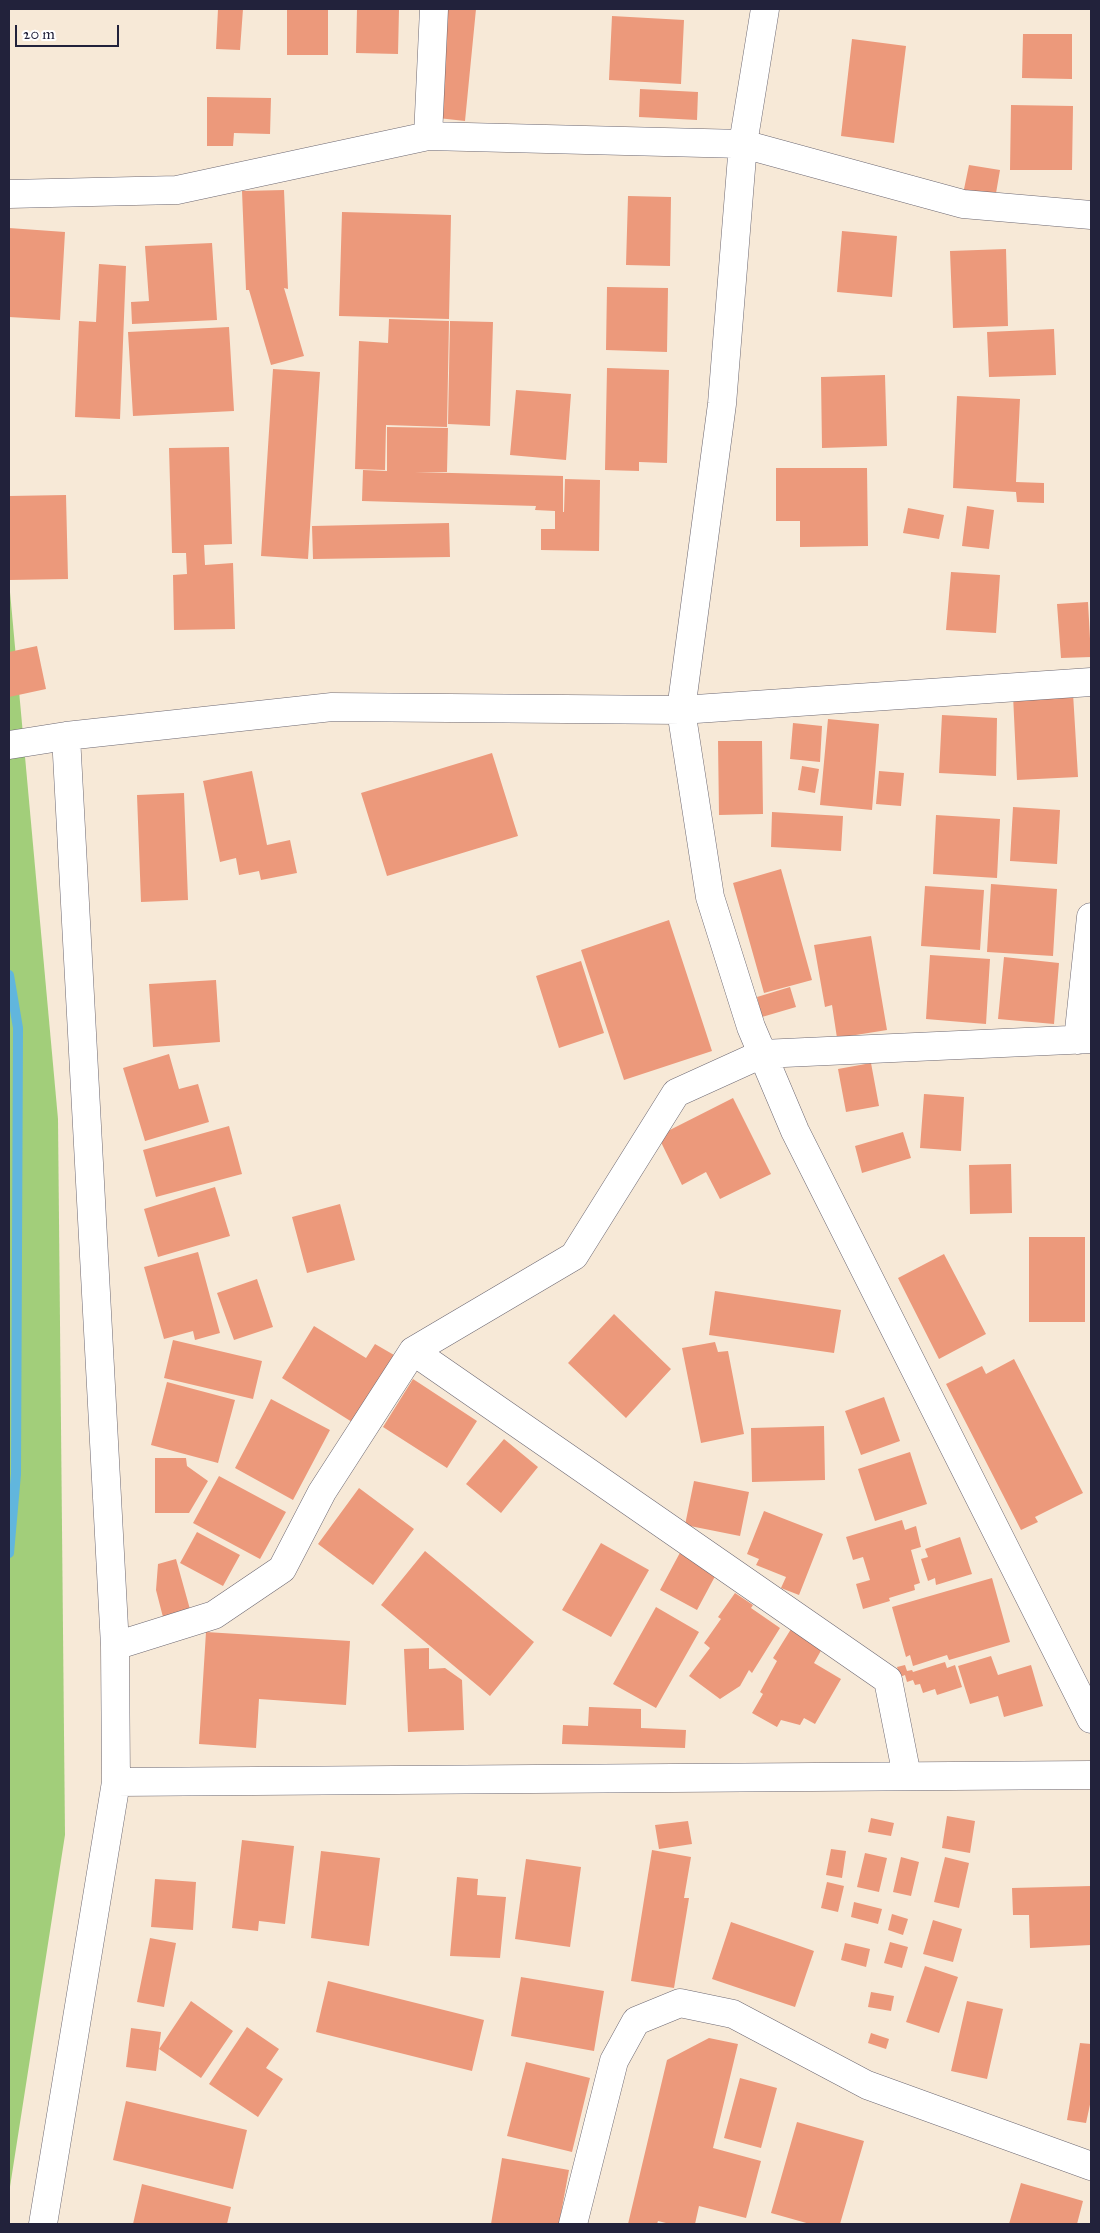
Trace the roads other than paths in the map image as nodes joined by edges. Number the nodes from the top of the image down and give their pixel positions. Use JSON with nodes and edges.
{"nodes":[{"id":1,"x":434,"y":9,"type":"edge"},
{"id":2,"x":765,"y":9,"type":"edge"},
{"id":3,"x":428,"y":136,"type":"junction"},
{"id":4,"x":743,"y":144,"type":"junction"},
{"id":5,"x":9,"y":194,"type":"edge"},
{"id":6,"x":1091,"y":215,"type":"edge"},
{"id":7,"x":1091,"y":682,"type":"edge"},
{"id":8,"x":681,"y":710,"type":"junction"},
{"id":9,"x":66,"y":736,"type":"junction"},
{"id":10,"x":9,"y":745,"type":"edge"},
{"id":11,"x":1091,"y":917,"type":"edge"},
{"id":12,"x":1085,"y":1039,"type":"edge"},
{"id":13,"x":762,"y":1054,"type":"junction"},
{"id":14,"x":413,"y":1351,"type":"junction"},
{"id":15,"x":116,"y":1646,"type":"junction"},
{"id":16,"x":1091,"y":1720,"type":"edge"},
{"id":17,"x":1091,"y":1775,"type":"edge"},
{"id":18,"x":907,"y":1776,"type":"junction"},
{"id":19,"x":116,"y":1782,"type":"junction"},
{"id":20,"x":1091,"y":2166,"type":"edge"},
{"id":21,"x":43,"y":2224,"type":"edge"},
{"id":22,"x":573,"y":2224,"type":"edge"}],
"edges":[{"from":1,"to":3,"type":"street"},
{"from":2,"to":4,"type":"street"},
{"from":3,"to":4,"type":"street"},
{"from":3,"to":5,"type":"street"},
{"from":4,"to":6,"type":"street"},
{"from":4,"to":8,"type":"street"},
{"from":7,"to":8,"type":"street"},
{"from":8,"to":9,"type":"street"},
{"from":8,"to":13,"type":"street"},
{"from":9,"to":10,"type":"street"},
{"from":9,"to":15,"type":"street"},
{"from":11,"to":12,"type":"street"},
{"from":12,"to":13,"type":"street"},
{"from":13,"to":14,"type":"street"},
{"from":13,"to":16,"type":"street"},
{"from":14,"to":15,"type":"street"},
{"from":14,"to":18,"type":"street"},
{"from":15,"to":19,"type":"street"},
{"from":17,"to":18,"type":"street"},
{"from":18,"to":19,"type":"street"},
{"from":19,"to":21,"type":"street"},
{"from":20,"to":22,"type":"street"}]}
